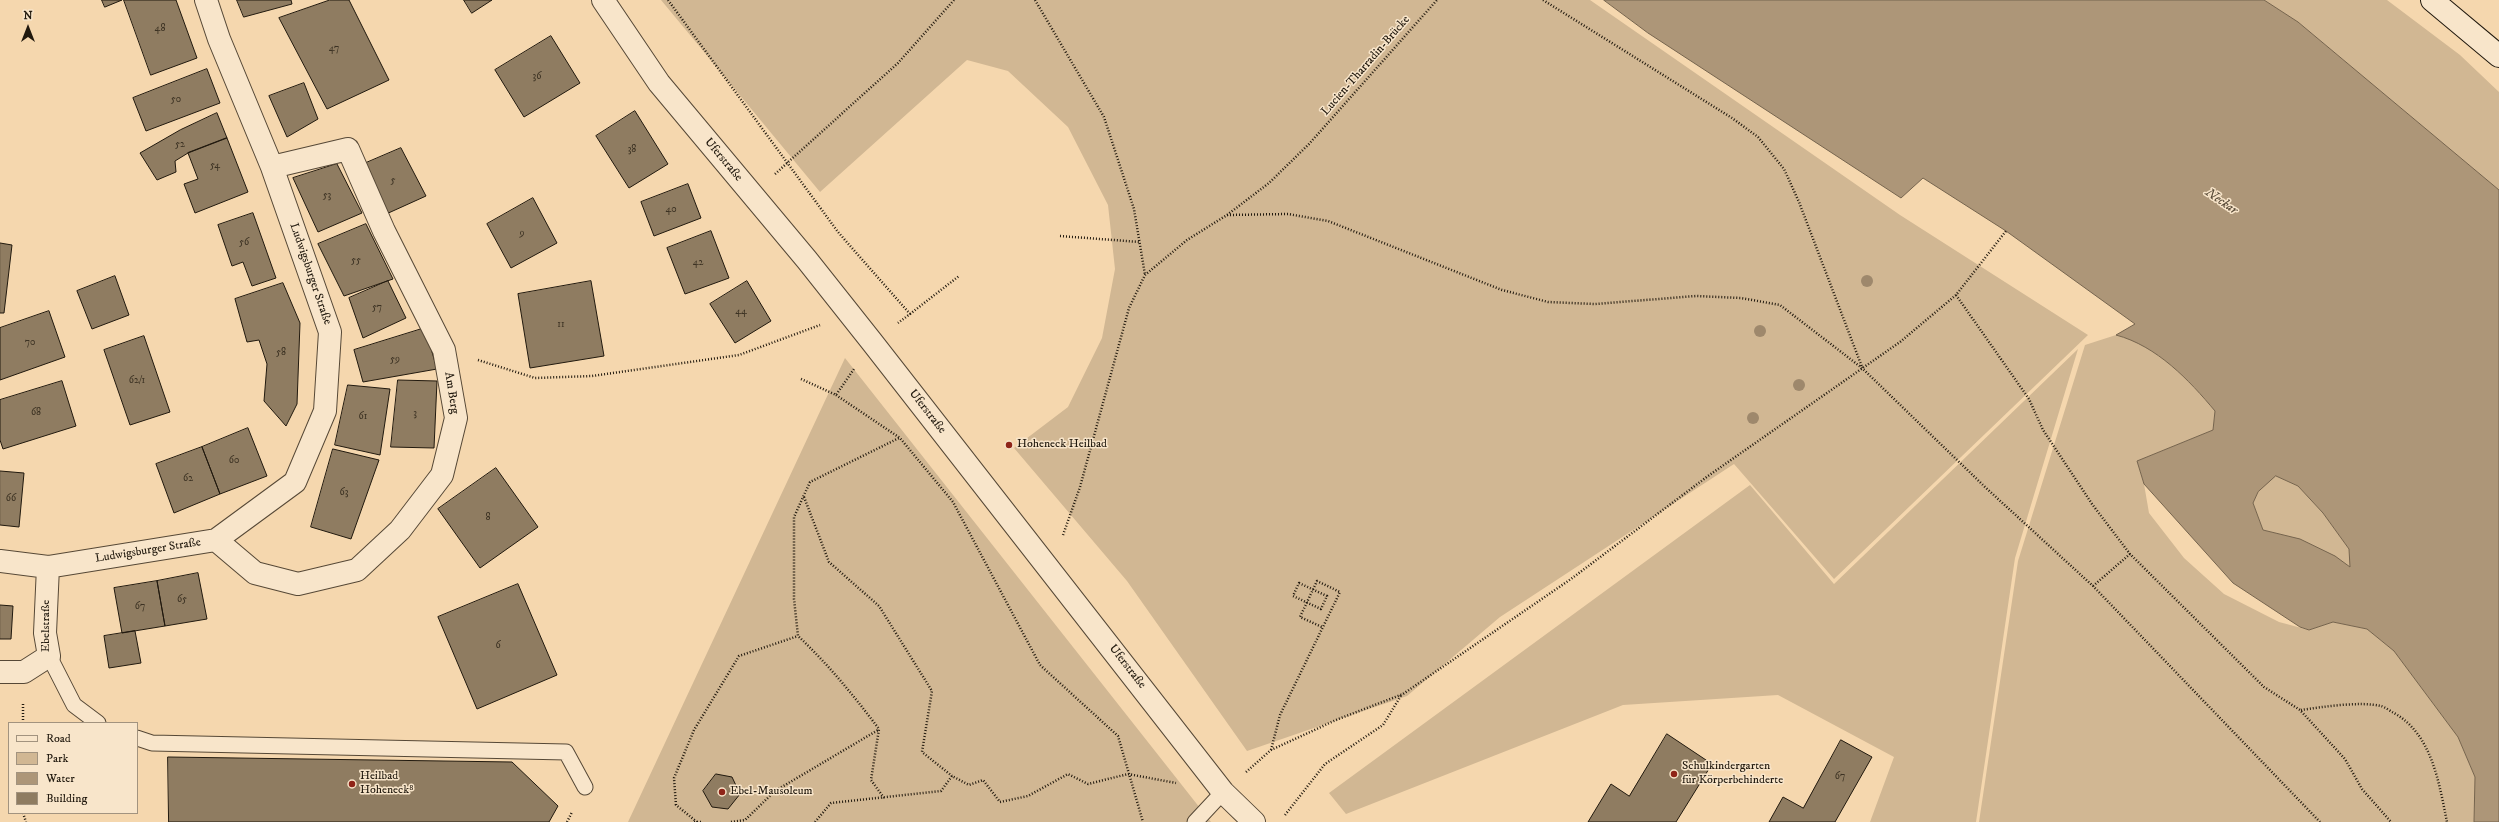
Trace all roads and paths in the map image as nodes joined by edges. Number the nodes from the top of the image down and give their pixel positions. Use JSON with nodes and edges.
{"nodes":[{"id":1,"x":206,"y":0,"type":"edge"},
{"id":2,"x":603,"y":0,"type":"edge"},
{"id":3,"x":668,"y":0,"type":"edge"},
{"id":4,"x":954,"y":0,"type":"edge"},
{"id":5,"x":1035,"y":0,"type":"edge"},
{"id":6,"x":1437,"y":0,"type":"edge"},
{"id":7,"x":1543,"y":0,"type":"edge"},
{"id":8,"x":2432,"y":0,"type":"edge"},
{"id":9,"x":2499,"y":56,"type":"edge"},
{"id":10,"x":272,"y":167,"type":"junction"},
{"id":11,"x":753,"y":195,"type":"junction"},
{"id":12,"x":1227,"y":215,"type":"junction"},
{"id":13,"x":2006,"y":231,"type":"dead end"},
{"id":14,"x":1060,"y":236,"type":"dead end"},
{"id":15,"x":1140,"y":242,"type":"junction"},
{"id":16,"x":1145,"y":275,"type":"junction"},
{"id":17,"x":959,"y":276,"type":"dead end"},
{"id":18,"x":1956,"y":295,"type":"junction"},
{"id":19,"x":850,"y":314,"type":"junction"},
{"id":20,"x":910,"y":314,"type":"junction"},
{"id":21,"x":872,"y":342,"type":"junction"},
{"id":22,"x":444,"y":350,"type":"junction"},
{"id":23,"x":1862,"y":368,"type":"junction"},
{"id":24,"x":801,"y":379,"type":"dead end"},
{"id":25,"x":836,"y":395,"type":"junction"},
{"id":26,"x":900,"y":438,"type":"junction"},
{"id":27,"x":804,"y":497,"type":"junction"},
{"id":28,"x":216,"y":540,"type":"junction"},
{"id":29,"x":2130,"y":554,"type":"junction"},
{"id":30,"x":0,"y":561,"type":"edge"},
{"id":31,"x":48,"y":567,"type":"junction"},
{"id":32,"x":1051,"y":570,"type":"junction"},
{"id":33,"x":2092,"y":586,"type":"junction"},
{"id":34,"x":1313,"y":590,"type":"junction"},
{"id":35,"x":1307,"y":603,"type":"junction"},
{"id":36,"x":1322,"y":627,"type":"junction"},
{"id":37,"x":798,"y":636,"type":"junction"},
{"id":38,"x":49,"y":656,"type":"junction"},
{"id":39,"x":0,"y":672,"type":"edge"},
{"id":40,"x":1403,"y":694,"type":"junction"},
{"id":41,"x":2300,"y":710,"type":"junction"},
{"id":42,"x":97,"y":722,"type":"edge"},
{"id":43,"x":878,"y":729,"type":"junction"},
{"id":44,"x":138,"y":738,"type":"edge"},
{"id":45,"x":1271,"y":750,"type":"junction"},
{"id":46,"x":1128,"y":774,"type":"junction"},
{"id":47,"x":952,"y":776,"type":"junction"},
{"id":48,"x":584,"y":787,"type":"dead end"},
{"id":49,"x":1224,"y":792,"type":"junction"},
{"id":50,"x":884,"y":798,"type":"junction"},
{"id":51,"x":1284,"y":816,"type":"dead end"},
{"id":52,"x":696,"y":822,"type":"edge"},
{"id":53,"x":702,"y":822,"type":"edge"},
{"id":54,"x":731,"y":822,"type":"edge"},
{"id":55,"x":815,"y":822,"type":"edge"},
{"id":56,"x":1143,"y":822,"type":"edge"},
{"id":57,"x":1195,"y":822,"type":"edge"},
{"id":58,"x":1254,"y":822,"type":"edge"},
{"id":59,"x":2320,"y":822,"type":"edge"},
{"id":60,"x":2390,"y":822,"type":"edge"},
{"id":61,"x":2447,"y":822,"type":"edge"}],
"edges":[{"from":1,"to":10,"type":"street","name":"Ludwigsburger Straße"},
{"from":2,"to":11,"type":"street","name":"Uferstraße"},
{"from":3,"to":20,"type":"path"},
{"from":4,"to":11,"type":"path"},
{"from":5,"to":15,"type":"path"},
{"from":6,"to":12,"type":"path","name":"Lucien-Tharradin-Brücke"},
{"from":7,"to":23,"type":"path"},
{"from":8,"to":9,"type":"street"},
{"from":10,"to":22,"type":"street","name":"Am Berg"},
{"from":10,"to":28,"type":"street","name":"Ludwigsburger Straße"},
{"from":11,"to":19,"type":"street","name":"Uferstraße"},
{"from":12,"to":16,"type":"path","name":"Lucien-Tharradin-Brücke"},
{"from":12,"to":23,"type":"path"},
{"from":13,"to":18,"type":"path"},
{"from":14,"to":15,"type":"path"},
{"from":15,"to":16,"type":"path"},
{"from":16,"to":32,"type":"path"},
{"from":17,"to":20,"type":"path"},
{"from":18,"to":23,"type":"path"},
{"from":18,"to":29,"type":"path"},
{"from":19,"to":21,"type":"street","name":"Uferstraße"},
{"from":19,"to":22,"type":"path"},
{"from":20,"to":21,"type":"path"},
{"from":21,"to":25,"type":"path"},
{"from":21,"to":32,"type":"street","name":"Uferstraße"},
{"from":22,"to":28,"type":"street","name":"Am Berg"},
{"from":23,"to":33,"type":"path"},
{"from":23,"to":40,"type":"path"},
{"from":24,"to":25,"type":"path"},
{"from":25,"to":26,"type":"path"},
{"from":26,"to":27,"type":"path"},
{"from":26,"to":46,"type":"path"},
{"from":27,"to":37,"type":"path"},
{"from":27,"to":47,"type":"path"},
{"from":28,"to":31,"type":"street","name":"Ludwigsburger Straße"},
{"from":29,"to":33,"type":"path"},
{"from":29,"to":41,"type":"path"},
{"from":30,"to":31,"type":"street","name":"Ludwigsburger Straße"},
{"from":31,"to":38,"type":"street","name":"Ebelstraße"},
{"from":32,"to":49,"type":"street","name":"Uferstraße"},
{"from":33,"to":59,"type":"path"},
{"from":34,"to":35,"type":"path"},
{"from":34,"to":35,"type":"path"},
{"from":34,"to":35,"type":"path"},
{"from":34,"to":36,"type":"path"},
{"from":35,"to":36,"type":"path"},
{"from":36,"to":45,"type":"path"},
{"from":37,"to":43,"type":"path"},
{"from":37,"to":52,"type":"path"},
{"from":38,"to":39,"type":"street","name":"Ebelstraße"},
{"from":38,"to":42,"type":"lane"},
{"from":40,"to":45,"type":"path"},
{"from":40,"to":51,"type":"path"},
{"from":41,"to":60,"type":"path"},
{"from":41,"to":61,"type":"path"},
{"from":43,"to":50,"type":"path"},
{"from":43,"to":54,"type":"path"},
{"from":44,"to":48,"type":"lane"},
{"from":45,"to":49,"type":"path"},
{"from":46,"to":47,"type":"path"},
{"from":46,"to":49,"type":"path"},
{"from":46,"to":56,"type":"path"},
{"from":47,"to":50,"type":"path"},
{"from":49,"to":57,"type":"lane"},
{"from":49,"to":58,"type":"street","name":"Uferstraße"},
{"from":50,"to":55,"type":"path"},
{"from":52,"to":53,"type":"path"}]}
